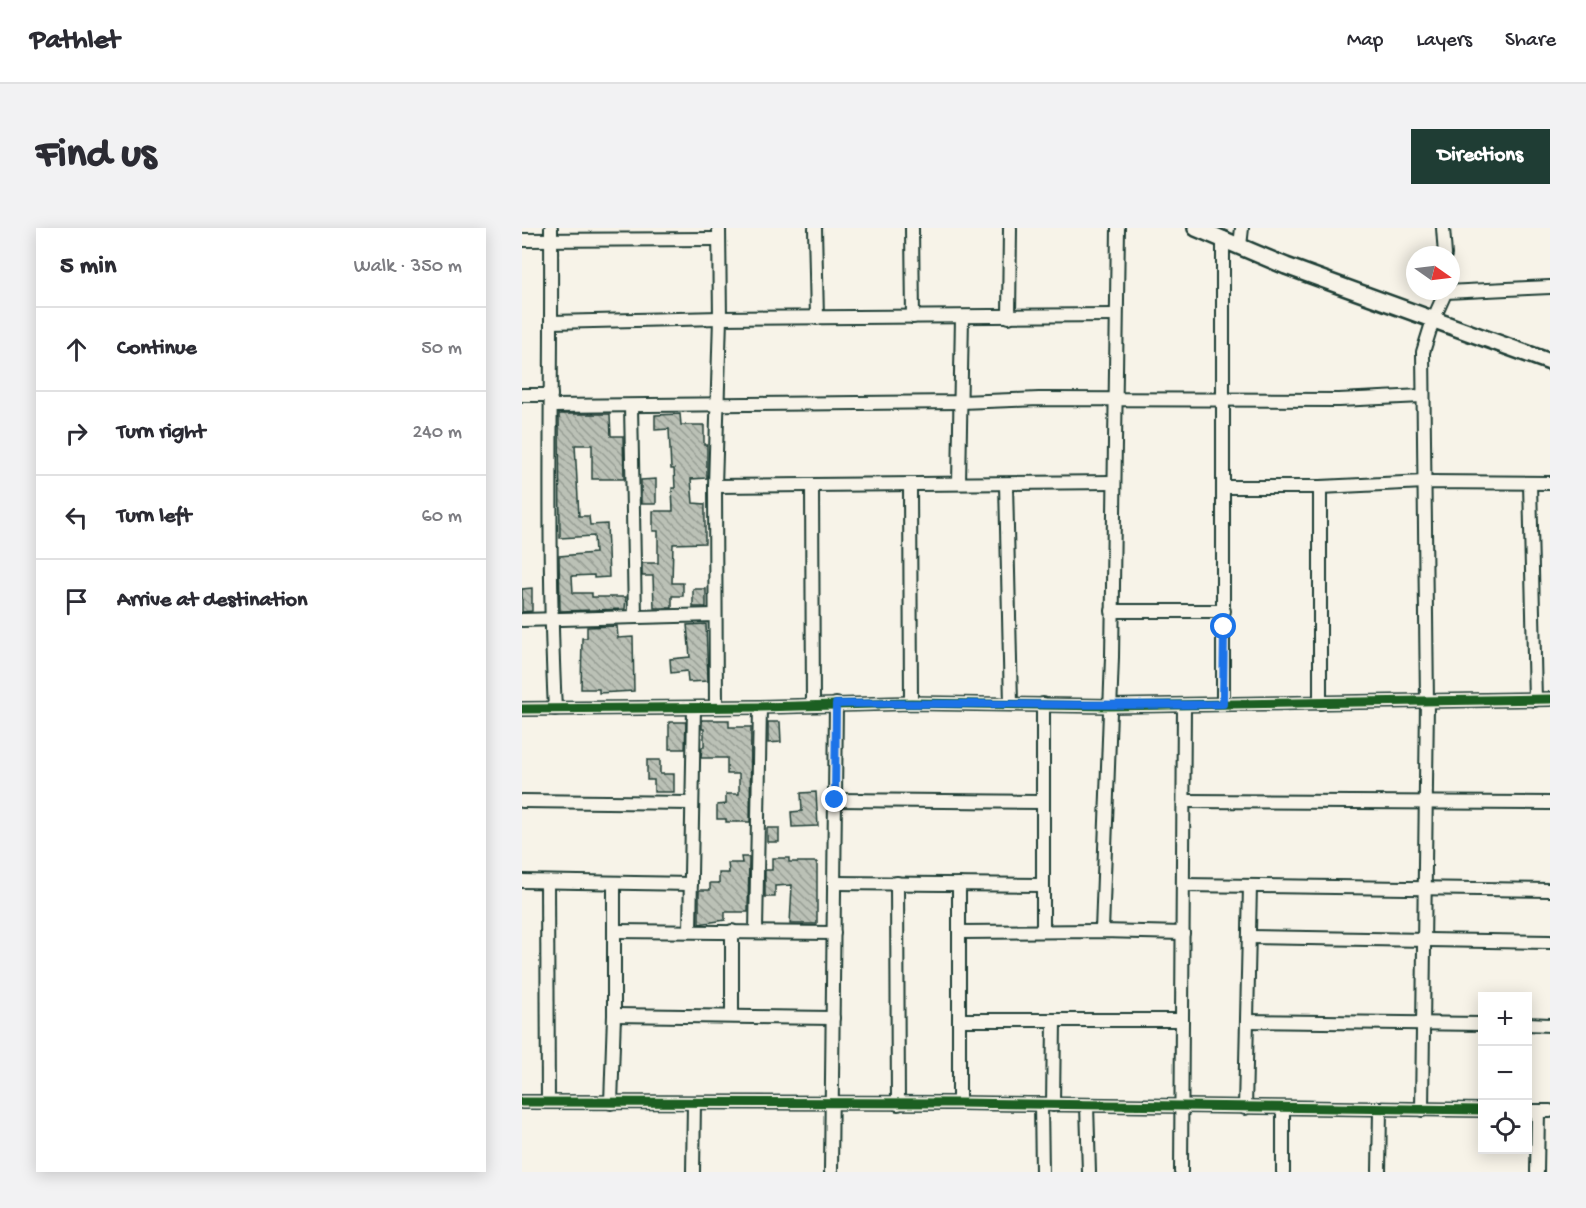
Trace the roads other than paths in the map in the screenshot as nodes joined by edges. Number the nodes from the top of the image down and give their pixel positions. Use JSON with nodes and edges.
{"nodes":[{"id":1,"x":814,"y":228,"type":"edge"},
{"id":2,"x":912,"y":228,"type":"edge"},
{"id":3,"x":1010,"y":228,"type":"edge"},
{"id":4,"x":1118,"y":228,"type":"edge"},
{"id":5,"x":1196,"y":228,"type":"edge"},
{"id":6,"x":1242,"y":228,"type":"edge"},
{"id":7,"x":1250,"y":228,"type":"edge"},
{"id":8,"x":1443,"y":228,"type":"edge"},
{"id":9,"x":551,"y":234,"type":"edge"},
{"id":10,"x":719,"y":234,"type":"edge"},
{"id":11,"x":1223,"y":238,"type":"junction"},
{"id":12,"x":522,"y":240,"type":"edge"},
{"id":13,"x":1240,"y":246,"type":"junction"},
{"id":14,"x":1444,"y":246,"type":"edge"},
{"id":15,"x":1550,"y":287,"type":"edge"},
{"id":16,"x":1460,"y":291,"type":"edge"},
{"id":17,"x":1442,"y":300,"type":"edge"},
{"id":18,"x":1116,"y":315,"type":"junction"},
{"id":19,"x":962,"y":316,"type":"junction"},
{"id":20,"x":1009,"y":316,"type":"junction"},
{"id":21,"x":913,"y":317,"type":"junction"},
{"id":22,"x":720,"y":318,"type":"junction"},
{"id":23,"x":817,"y":318,"type":"junction"},
{"id":24,"x":1433,"y":320,"type":"junction"},
{"id":25,"x":551,"y":322,"type":"junction"},
{"id":26,"x":1550,"y":362,"type":"edge"},
{"id":27,"x":522,"y":395,"type":"edge"},
{"id":28,"x":1422,"y":396,"type":"junction"},
{"id":29,"x":1115,"y":399,"type":"junction"},
{"id":30,"x":1222,"y":400,"type":"junction"},
{"id":31,"x":551,"y":401,"type":"junction"},
{"id":32,"x":961,"y":402,"type":"junction"},
{"id":33,"x":717,"y":404,"type":"junction"},
{"id":34,"x":631,"y":406,"type":"junction"},
{"id":35,"x":1114,"y":482,"type":"junction"},
{"id":36,"x":1425,"y":482,"type":"junction"},
{"id":37,"x":959,"y":483,"type":"junction"},
{"id":38,"x":1530,"y":483,"type":"junction"},
{"id":39,"x":1550,"y":483,"type":"edge"},
{"id":40,"x":910,"y":484,"type":"junction"},
{"id":41,"x":1006,"y":484,"type":"junction"},
{"id":42,"x":715,"y":486,"type":"junction"},
{"id":43,"x":812,"y":486,"type":"junction"},
{"id":44,"x":1223,"y":487,"type":"junction"},
{"id":45,"x":1320,"y":487,"type":"junction"},
{"id":46,"x":1112,"y":611,"type":"junction"},
{"id":47,"x":1224,"y":611,"type":"junction"},
{"id":48,"x":715,"y":615,"type":"junction"},
{"id":49,"x":635,"y":617,"type":"junction"},
{"id":50,"x":522,"y":620,"type":"edge"},
{"id":51,"x":551,"y":620,"type":"junction"},
{"id":52,"x":1550,"y":699,"type":"edge"},
{"id":53,"x":1535,"y":700,"type":"junction"},
{"id":54,"x":1427,"y":702,"type":"junction"},
{"id":55,"x":1320,"y":703,"type":"junction"},
{"id":56,"x":836,"y":704,"type":"junction"},
{"id":57,"x":911,"y":704,"type":"junction"},
{"id":58,"x":1011,"y":704,"type":"junction"},
{"id":59,"x":1043,"y":704,"type":"junction"},
{"id":60,"x":1223,"y":704,"type":"junction"},
{"id":61,"x":813,"y":705,"type":"junction"},
{"id":62,"x":1184,"y":705,"type":"junction"},
{"id":63,"x":1110,"y":706,"type":"junction"},
{"id":64,"x":716,"y":707,"type":"junction"},
{"id":65,"x":760,"y":707,"type":"junction"},
{"id":66,"x":694,"y":708,"type":"junction"},
{"id":67,"x":522,"y":709,"type":"edge"},
{"id":68,"x":555,"y":709,"type":"junction"},
{"id":69,"x":835,"y":800,"type":"junction"},
{"id":70,"x":522,"y":801,"type":"edge"},
{"id":71,"x":1184,"y":801,"type":"junction"},
{"id":72,"x":1042,"y":802,"type":"junction"},
{"id":73,"x":1426,"y":802,"type":"junction"},
{"id":74,"x":692,"y":803,"type":"junction"},
{"id":75,"x":1550,"y":803,"type":"edge"},
{"id":76,"x":522,"y":881,"type":"edge"},
{"id":77,"x":547,"y":882,"type":"junction"},
{"id":78,"x":614,"y":883,"type":"junction"},
{"id":79,"x":834,"y":883,"type":"junction"},
{"id":80,"x":897,"y":883,"type":"junction"},
{"id":81,"x":691,"y":884,"type":"junction"},
{"id":82,"x":959,"y":884,"type":"junction"},
{"id":83,"x":1042,"y":885,"type":"junction"},
{"id":84,"x":1183,"y":885,"type":"junction"},
{"id":85,"x":1250,"y":886,"type":"junction"},
{"id":86,"x":1425,"y":887,"type":"junction"},
{"id":87,"x":1550,"y":890,"type":"edge"},
{"id":88,"x":690,"y":930,"type":"junction"},
{"id":89,"x":614,"y":931,"type":"junction"},
{"id":90,"x":732,"y":931,"type":"junction"},
{"id":91,"x":756,"y":931,"type":"junction"},
{"id":92,"x":1043,"y":931,"type":"junction"},
{"id":93,"x":1102,"y":931,"type":"junction"},
{"id":94,"x":960,"y":932,"type":"junction"},
{"id":95,"x":834,"y":933,"type":"junction"},
{"id":96,"x":1183,"y":933,"type":"junction"},
{"id":97,"x":1249,"y":937,"type":"junction"},
{"id":98,"x":1423,"y":939,"type":"junction"},
{"id":99,"x":1550,"y":942,"type":"edge"},
{"id":100,"x":614,"y":1015,"type":"junction"},
{"id":101,"x":732,"y":1016,"type":"junction"},
{"id":102,"x":833,"y":1018,"type":"junction"},
{"id":103,"x":960,"y":1020,"type":"junction"},
{"id":104,"x":1054,"y":1020,"type":"junction"},
{"id":105,"x":1182,"y":1020,"type":"junction"},
{"id":106,"x":1247,"y":1021,"type":"junction"},
{"id":107,"x":1423,"y":1023,"type":"junction"},
{"id":108,"x":1478,"y":1024,"type":"edge"},
{"id":109,"x":1532,"y":1024,"type":"edge"},
{"id":110,"x":1550,"y":1025,"type":"edge"},
{"id":111,"x":522,"y":1102,"type":"edge"},
{"id":112,"x":548,"y":1102,"type":"junction"},
{"id":113,"x":611,"y":1103,"type":"junction"},
{"id":114,"x":694,"y":1103,"type":"junction"},
{"id":115,"x":832,"y":1103,"type":"junction"},
{"id":116,"x":959,"y":1103,"type":"junction"},
{"id":117,"x":898,"y":1104,"type":"junction"},
{"id":118,"x":1047,"y":1105,"type":"junction"},
{"id":119,"x":1086,"y":1105,"type":"junction"},
{"id":120,"x":1182,"y":1106,"type":"junction"},
{"id":121,"x":1245,"y":1108,"type":"junction"},
{"id":122,"x":1283,"y":1109,"type":"junction"},
{"id":123,"x":1380,"y":1110,"type":"junction"},
{"id":124,"x":1422,"y":1110,"type":"junction"},
{"id":125,"x":1478,"y":1110,"type":"edge"},
{"id":126,"x":1538,"y":1111,"type":"edge"},
{"id":127,"x":693,"y":1172,"type":"edge"},
{"id":128,"x":831,"y":1172,"type":"edge"},
{"id":129,"x":1042,"y":1172,"type":"edge"},
{"id":130,"x":1089,"y":1172,"type":"edge"},
{"id":131,"x":1181,"y":1172,"type":"edge"},
{"id":132,"x":1283,"y":1172,"type":"edge"},
{"id":133,"x":1379,"y":1172,"type":"edge"},
{"id":134,"x":1537,"y":1172,"type":"edge"}],
"edges":[{"from":1,"to":23,"type":"street"},
{"from":2,"to":21,"type":"street"},
{"from":3,"to":20,"type":"street"},
{"from":4,"to":18,"type":"street"},
{"from":5,"to":11,"type":"main road"},
{"from":6,"to":7,"type":"street"},
{"from":6,"to":13,"type":"street"},
{"from":8,"to":14,"type":"street"},
{"from":9,"to":10,"type":"street"},
{"from":9,"to":12,"type":"street"},
{"from":9,"to":25,"type":"street"},
{"from":10,"to":22,"type":"street"},
{"from":11,"to":13,"type":"main road"},
{"from":11,"to":30,"type":"street"},
{"from":13,"to":24,"type":"main road"},
{"from":15,"to":16,"type":"street"},
{"from":17,"to":24,"type":"street"},
{"from":18,"to":20,"type":"street"},
{"from":18,"to":29,"type":"street"},
{"from":19,"to":20,"type":"street"},
{"from":19,"to":21,"type":"street"},
{"from":19,"to":32,"type":"street"},
{"from":21,"to":23,"type":"street"},
{"from":22,"to":23,"type":"street"},
{"from":22,"to":25,"type":"street"},
{"from":22,"to":33,"type":"street"},
{"from":24,"to":26,"type":"main road"},
{"from":24,"to":28,"type":"street"},
{"from":25,"to":31,"type":"street"},
{"from":27,"to":31,"type":"street"},
{"from":28,"to":30,"type":"street"},
{"from":28,"to":36,"type":"street"},
{"from":29,"to":30,"type":"street"},
{"from":29,"to":32,"type":"street"},
{"from":29,"to":35,"type":"street"},
{"from":30,"to":44,"type":"street"},
{"from":31,"to":34,"type":"street"},
{"from":31,"to":51,"type":"street"},
{"from":32,"to":33,"type":"street"},
{"from":32,"to":37,"type":"street"},
{"from":33,"to":34,"type":"street"},
{"from":33,"to":42,"type":"street"},
{"from":34,"to":49,"type":"street"},
{"from":35,"to":41,"type":"street"},
{"from":35,"to":46,"type":"street"},
{"from":36,"to":38,"type":"street"},
{"from":36,"to":45,"type":"street"},
{"from":36,"to":54,"type":"street"},
{"from":37,"to":40,"type":"street"},
{"from":37,"to":41,"type":"street"},
{"from":38,"to":39,"type":"street"},
{"from":38,"to":53,"type":"street"},
{"from":40,"to":43,"type":"street"},
{"from":40,"to":57,"type":"street"},
{"from":41,"to":58,"type":"street"},
{"from":42,"to":43,"type":"street"},
{"from":42,"to":48,"type":"street"},
{"from":43,"to":61,"type":"street"},
{"from":44,"to":45,"type":"street"},
{"from":44,"to":47,"type":"street"},
{"from":45,"to":55,"type":"street"},
{"from":46,"to":47,"type":"street"},
{"from":46,"to":63,"type":"street"},
{"from":47,"to":60,"type":"street"},
{"from":48,"to":49,"type":"street"},
{"from":48,"to":64,"type":"street"},
{"from":49,"to":51,"type":"street"},
{"from":50,"to":51,"type":"street"},
{"from":51,"to":68,"type":"street"},
{"from":52,"to":53,"type":"street"},
{"from":53,"to":54,"type":"street"},
{"from":54,"to":55,"type":"street"},
{"from":54,"to":73,"type":"street"},
{"from":55,"to":60,"type":"street"},
{"from":56,"to":57,"type":"street"},
{"from":56,"to":61,"type":"street"},
{"from":56,"to":69,"type":"street"},
{"from":57,"to":58,"type":"street"},
{"from":58,"to":59,"type":"street"},
{"from":59,"to":63,"type":"street"},
{"from":59,"to":72,"type":"street"},
{"from":60,"to":62,"type":"street"},
{"from":61,"to":65,"type":"street"},
{"from":62,"to":63,"type":"street"},
{"from":62,"to":71,"type":"street"},
{"from":63,"to":93,"type":"street"},
{"from":64,"to":65,"type":"street"},
{"from":64,"to":66,"type":"street"},
{"from":65,"to":91,"type":"street"},
{"from":66,"to":68,"type":"street"},
{"from":66,"to":74,"type":"street"},
{"from":67,"to":68,"type":"street"},
{"from":69,"to":72,"type":"street"},
{"from":69,"to":79,"type":"street"},
{"from":70,"to":74,"type":"street"},
{"from":71,"to":73,"type":"street"},
{"from":71,"to":84,"type":"street"},
{"from":72,"to":83,"type":"street"},
{"from":73,"to":75,"type":"street"},
{"from":73,"to":86,"type":"street"},
{"from":74,"to":81,"type":"street"},
{"from":76,"to":77,"type":"street"},
{"from":77,"to":78,"type":"street"},
{"from":77,"to":112,"type":"street"},
{"from":78,"to":81,"type":"street"},
{"from":78,"to":89,"type":"street"},
{"from":79,"to":80,"type":"street"},
{"from":79,"to":95,"type":"street"},
{"from":80,"to":82,"type":"street"},
{"from":80,"to":117,"type":"street"},
{"from":81,"to":88,"type":"street"},
{"from":82,"to":83,"type":"street"},
{"from":82,"to":94,"type":"street"},
{"from":83,"to":92,"type":"street"},
{"from":84,"to":85,"type":"street"},
{"from":84,"to":96,"type":"street"},
{"from":85,"to":86,"type":"street"},
{"from":85,"to":97,"type":"street"},
{"from":86,"to":87,"type":"street"},
{"from":86,"to":98,"type":"street"},
{"from":88,"to":89,"type":"street"},
{"from":88,"to":90,"type":"street"},
{"from":89,"to":100,"type":"street"},
{"from":90,"to":91,"type":"street"},
{"from":90,"to":101,"type":"street"},
{"from":91,"to":95,"type":"street"},
{"from":92,"to":93,"type":"street"},
{"from":92,"to":94,"type":"street"},
{"from":93,"to":96,"type":"street"},
{"from":94,"to":103,"type":"street"},
{"from":95,"to":102,"type":"street"},
{"from":96,"to":105,"type":"street"},
{"from":97,"to":98,"type":"street"},
{"from":97,"to":106,"type":"street"},
{"from":98,"to":99,"type":"street"},
{"from":98,"to":107,"type":"street"},
{"from":100,"to":101,"type":"street"},
{"from":100,"to":113,"type":"street"},
{"from":101,"to":102,"type":"street"},
{"from":102,"to":115,"type":"street"},
{"from":103,"to":104,"type":"street"},
{"from":103,"to":116,"type":"street"},
{"from":104,"to":105,"type":"street"},
{"from":104,"to":118,"type":"street"},
{"from":105,"to":120,"type":"street"},
{"from":106,"to":107,"type":"street"},
{"from":106,"to":121,"type":"street"},
{"from":107,"to":108,"type":"street"},
{"from":107,"to":124,"type":"street"},
{"from":109,"to":110,"type":"street"},
{"from":111,"to":112,"type":"street"},
{"from":112,"to":113,"type":"street"},
{"from":113,"to":114,"type":"street"},
{"from":114,"to":115,"type":"street"},
{"from":114,"to":127,"type":"street"},
{"from":115,"to":117,"type":"street"},
{"from":115,"to":128,"type":"street"},
{"from":116,"to":117,"type":"street"},
{"from":116,"to":118,"type":"street"},
{"from":118,"to":119,"type":"street"},
{"from":118,"to":129,"type":"street"},
{"from":119,"to":120,"type":"street"},
{"from":119,"to":130,"type":"street"},
{"from":120,"to":121,"type":"street"},
{"from":120,"to":131,"type":"street"},
{"from":121,"to":122,"type":"street"},
{"from":122,"to":123,"type":"street"},
{"from":122,"to":132,"type":"street"},
{"from":123,"to":124,"type":"street"},
{"from":123,"to":133,"type":"street"},
{"from":124,"to":125,"type":"street"},
{"from":126,"to":134,"type":"street"}]}
